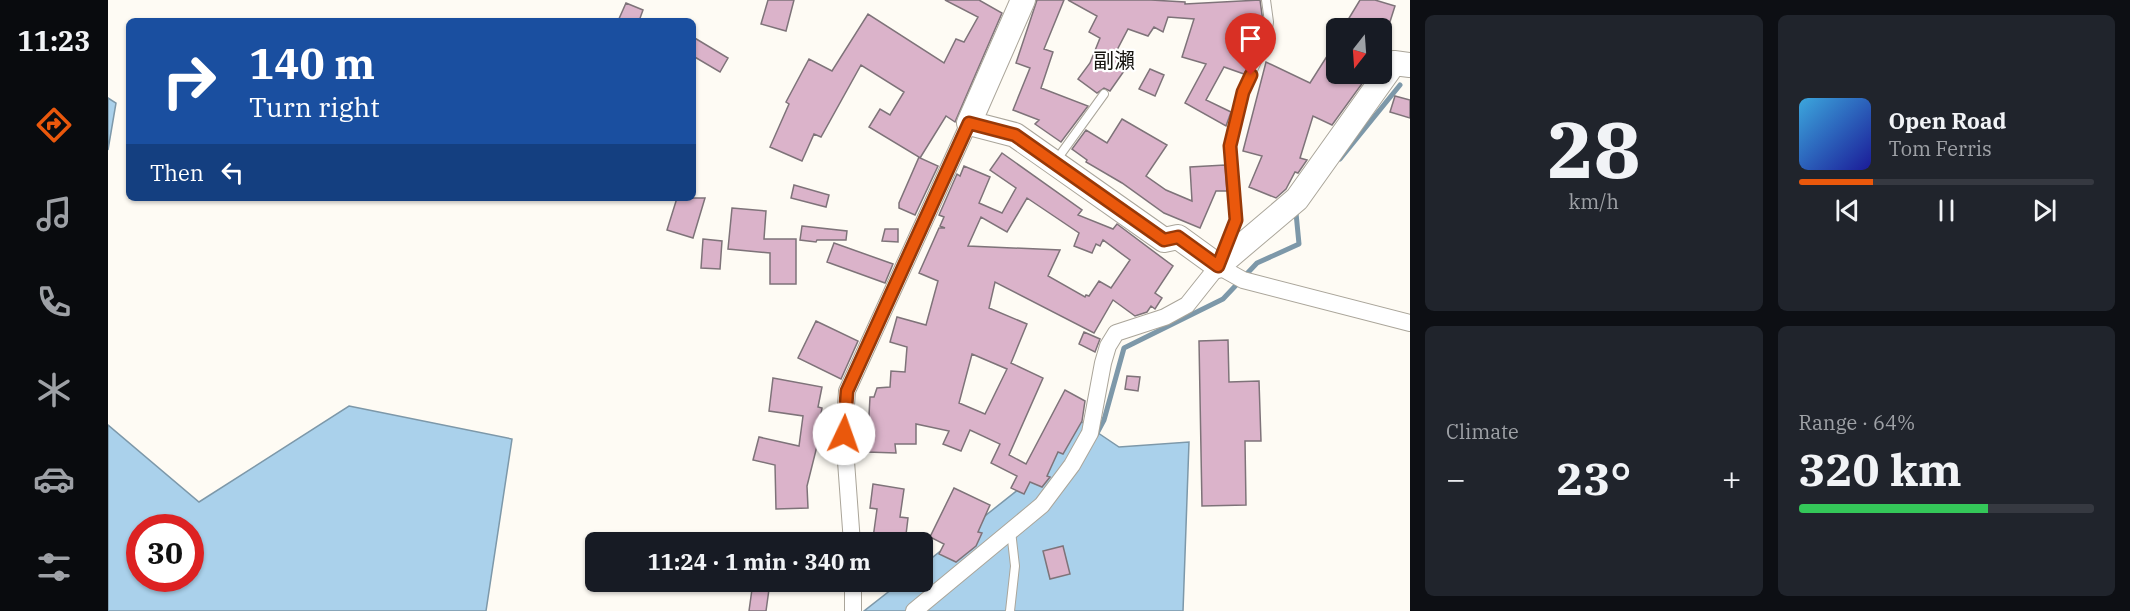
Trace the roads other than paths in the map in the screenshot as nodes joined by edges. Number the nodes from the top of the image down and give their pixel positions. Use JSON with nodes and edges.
{"nodes":[{"id":1,"x":1023,"y":0,"type":"edge"},
{"id":2,"x":1266,"y":0,"type":"edge"},
{"id":3,"x":1410,"y":65,"type":"edge"},
{"id":4,"x":1104,"y":94,"type":"dead end"},
{"id":5,"x":969,"y":123,"type":"junction"},
{"id":6,"x":1055,"y":163,"type":"junction"},
{"id":7,"x":1218,"y":266,"type":"junction"},
{"id":8,"x":1410,"y":323,"type":"edge"},
{"id":9,"x":851,"y":532,"type":"edge"},
{"id":10,"x":1011,"y":533,"type":"junction"},
{"id":11,"x":853,"y":592,"type":"edge"},
{"id":12,"x":853,"y":611,"type":"edge"},
{"id":13,"x":914,"y":611,"type":"edge"},
{"id":14,"x":1010,"y":611,"type":"edge"}],
"edges":[{"from":1,"to":5,"type":"street"},
{"from":2,"to":7,"type":"lane"},
{"from":3,"to":7,"type":"street"},
{"from":4,"to":6,"type":"lane"},
{"from":5,"to":6,"type":"street"},
{"from":5,"to":9,"type":"street"},
{"from":6,"to":7,"type":"street"},
{"from":7,"to":8,"type":"street"},
{"from":7,"to":10,"type":"street"},
{"from":10,"to":13,"type":"street"},
{"from":10,"to":14,"type":"lane"},
{"from":11,"to":12,"type":"street"}]}
